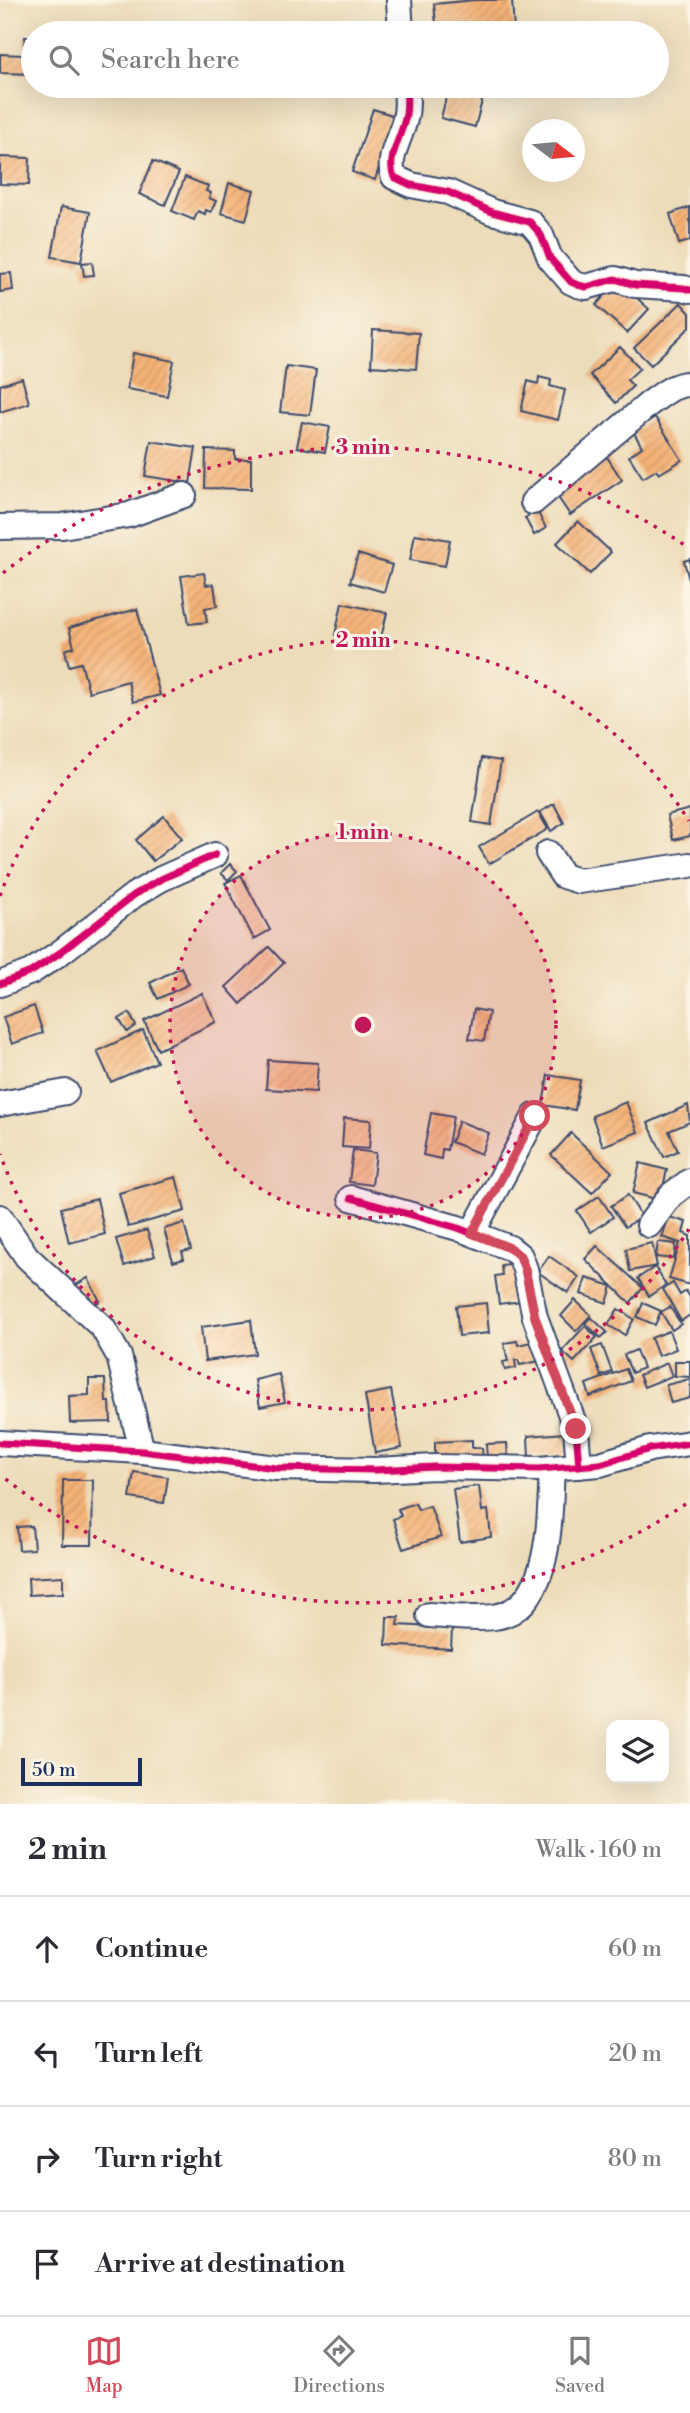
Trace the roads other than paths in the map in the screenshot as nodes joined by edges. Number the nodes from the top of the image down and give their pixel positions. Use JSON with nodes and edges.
{"nodes":[{"id":1,"x":399,"y":0,"type":"edge"},
{"id":2,"x":400,"y":21,"type":"edge"},
{"id":3,"x":406,"y":98,"type":"edge"},
{"id":4,"x":690,"y":290,"type":"edge"},
{"id":5,"x":690,"y":384,"type":"edge"},
{"id":6,"x":184,"y":495,"type":"dead end"},
{"id":7,"x":533,"y":502,"type":"dead end"},
{"id":8,"x":0,"y":527,"type":"edge"},
{"id":9,"x":548,"y":853,"type":"dead end"},
{"id":10,"x":215,"y":855,"type":"dead end"},
{"id":11,"x":690,"y":865,"type":"edge"},
{"id":12,"x":0,"y":984,"type":"edge"},
{"id":13,"x":66,"y":1092,"type":"dead end"},
{"id":14,"x":0,"y":1104,"type":"edge"},
{"id":15,"x":535,"y":1116,"type":"dead end"},
{"id":16,"x":690,"y":1181,"type":"edge"},
{"id":17,"x":351,"y":1198,"type":"dead end"},
{"id":18,"x":0,"y":1217,"type":"edge"},
{"id":19,"x":649,"y":1225,"type":"dead end"},
{"id":20,"x":472,"y":1233,"type":"junction"},
{"id":21,"x":0,"y":1443,"type":"edge"},
{"id":22,"x":690,"y":1443,"type":"edge"},
{"id":23,"x":142,"y":1451,"type":"junction"},
{"id":24,"x":579,"y":1466,"type":"junction"},
{"id":25,"x":552,"y":1468,"type":"junction"},
{"id":26,"x":429,"y":1615,"type":"dead end"}],
"edges":[{"from":1,"to":2,"type":"street"},
{"from":3,"to":4,"type":"street"},
{"from":5,"to":7,"type":"street"},
{"from":6,"to":8,"type":"street"},
{"from":9,"to":11,"type":"street"},
{"from":10,"to":12,"type":"street"},
{"from":13,"to":14,"type":"street"},
{"from":15,"to":20,"type":"street"},
{"from":16,"to":19,"type":"street"},
{"from":17,"to":20,"type":"street"},
{"from":18,"to":23,"type":"street"},
{"from":20,"to":24,"type":"street"},
{"from":21,"to":23,"type":"street"},
{"from":22,"to":24,"type":"street"},
{"from":23,"to":25,"type":"street"},
{"from":24,"to":25,"type":"street"},
{"from":25,"to":26,"type":"street"}]}
